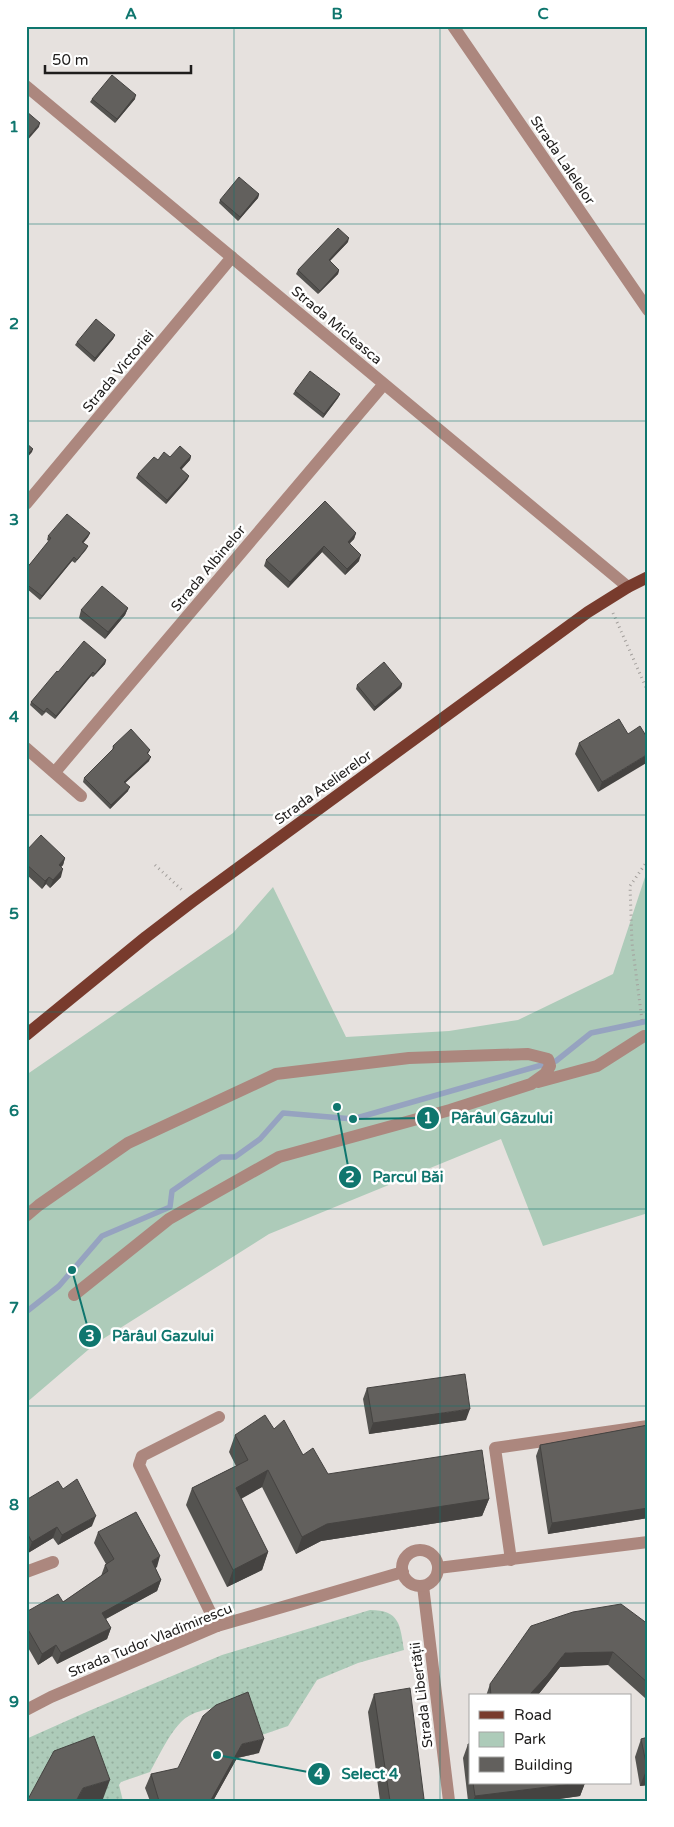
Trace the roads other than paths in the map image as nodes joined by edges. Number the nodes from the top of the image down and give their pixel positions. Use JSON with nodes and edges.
{"nodes":[{"id":1,"x":453,"y":26,"type":"edge"},
{"id":2,"x":26,"y":86,"type":"edge"},
{"id":3,"x":232,"y":257,"type":"junction"},
{"id":4,"x":648,"y":310,"type":"edge"},
{"id":5,"x":384,"y":384,"type":"junction"},
{"id":6,"x":26,"y":504,"type":"edge"},
{"id":7,"x":648,"y":577,"type":"edge"},
{"id":8,"x":628,"y":587,"type":"junction"},
{"id":9,"x":26,"y":748,"type":"edge"},
{"id":10,"x":55,"y":772,"type":"junction"},
{"id":11,"x":81,"y":796,"type":"dead end"},
{"id":12,"x":26,"y":1035,"type":"edge"},
{"id":13,"x":648,"y":1036,"type":"edge"},
{"id":14,"x":530,"y":1084,"type":"junction"},
{"id":15,"x":26,"y":1216,"type":"edge"},
{"id":16,"x":74,"y":1296,"type":"dead end"},
{"id":17,"x":220,"y":1417,"type":"dead end"},
{"id":18,"x":648,"y":1426,"type":"edge"},
{"id":19,"x":648,"y":1542,"type":"edge"},
{"id":20,"x":511,"y":1560,"type":"junction"},
{"id":21,"x":53,"y":1562,"type":"dead end"},
{"id":22,"x":438,"y":1568,"type":"junction"},
{"id":23,"x":26,"y":1572,"type":"edge"},
{"id":24,"x":403,"y":1572,"type":"junction"},
{"id":25,"x":422,"y":1586,"type":"junction"},
{"id":26,"x":217,"y":1626,"type":"junction"},
{"id":27,"x":26,"y":1710,"type":"edge"},
{"id":28,"x":448,"y":1801,"type":"edge"}],
"edges":[{"from":1,"to":4,"type":"street","name":"Strada Lalelelor"},
{"from":2,"to":3,"type":"street","name":"Strada Micleasca"},
{"from":3,"to":5,"type":"street","name":"Strada Micleasca"},
{"from":3,"to":6,"type":"street","name":"Strada Victoriei"},
{"from":5,"to":8,"type":"street","name":"Strada Micleasca"},
{"from":5,"to":10,"type":"street","name":"Strada Albinelor"},
{"from":7,"to":8,"type":"main road","name":"Strada Atelierelor"},
{"from":8,"to":12,"type":"main road","name":"Strada Atelierelor"},
{"from":9,"to":10,"type":"street"},
{"from":10,"to":11,"type":"street"},
{"from":13,"to":14,"type":"street"},
{"from":14,"to":15,"type":"street"},
{"from":14,"to":16,"type":"street"},
{"from":17,"to":26,"type":"street"},
{"from":18,"to":20,"type":"street"},
{"from":19,"to":20,"type":"street"},
{"from":20,"to":22,"type":"street"},
{"from":21,"to":23,"type":"street"},
{"from":22,"to":24,"type":"street"},
{"from":22,"to":25,"type":"street"},
{"from":24,"to":25,"type":"street"},
{"from":24,"to":26,"type":"street","name":"Strada Tudor Vladimirescu"},
{"from":25,"to":28,"type":"street","name":"Strada Libertății"},
{"from":26,"to":27,"type":"street","name":"Strada Tudor Vladimirescu"}]}
